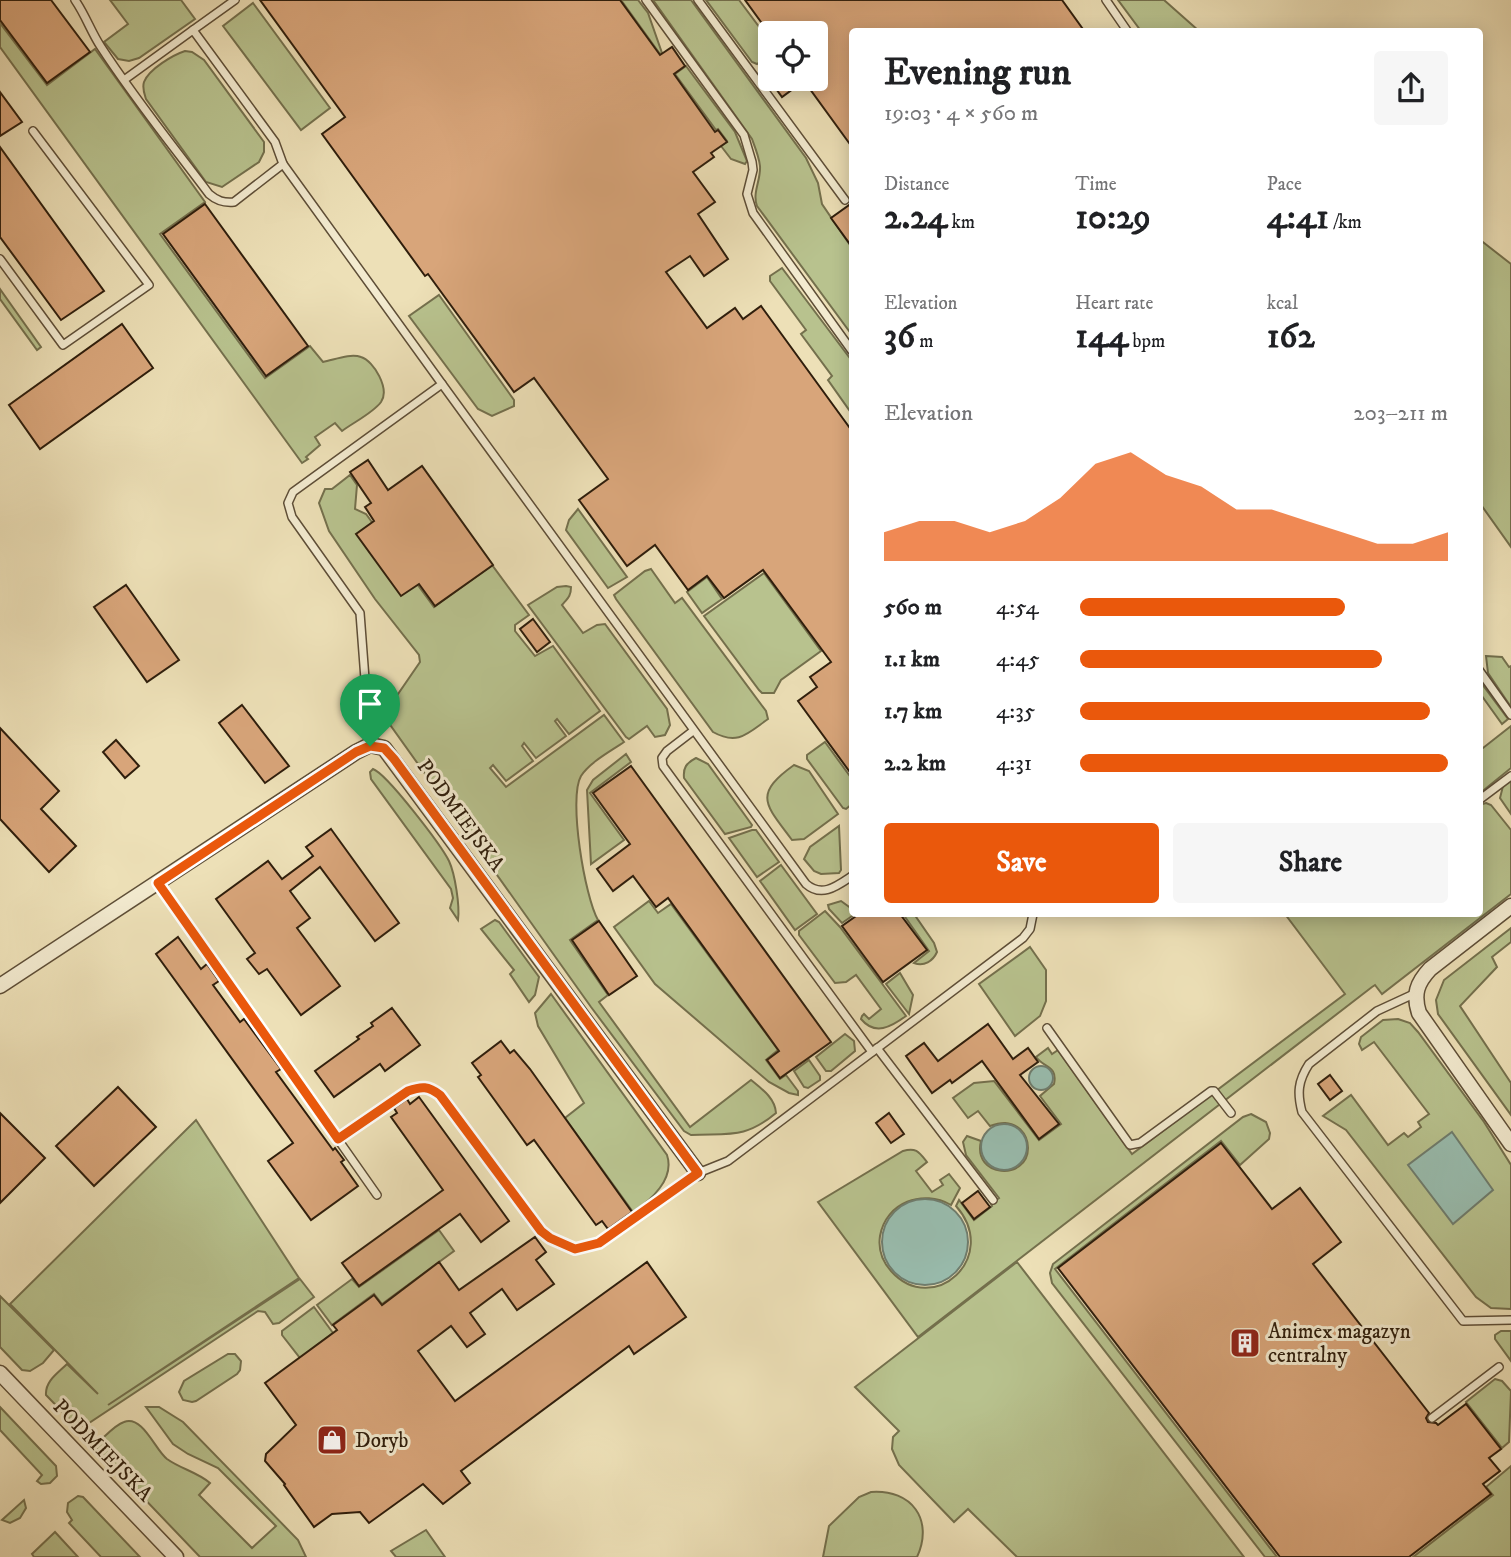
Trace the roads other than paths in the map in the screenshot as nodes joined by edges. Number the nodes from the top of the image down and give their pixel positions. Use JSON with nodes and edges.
{"nodes":[{"id":1,"x":75,"y":0,"type":"edge"},
{"id":2,"x":235,"y":0,"type":"edge"},
{"id":3,"x":646,"y":0,"type":"edge"},
{"id":4,"x":698,"y":0,"type":"edge"},
{"id":5,"x":1106,"y":0,"type":"edge"},
{"id":6,"x":1125,"y":28,"type":"edge"},
{"id":7,"x":193,"y":30,"type":"junction"},
{"id":8,"x":124,"y":80,"type":"junction"},
{"id":9,"x":33,"y":131,"type":"dead end"},
{"id":10,"x":284,"y":164,"type":"junction"},
{"id":11,"x":845,"y":200,"type":"dead end"},
{"id":12,"x":0,"y":259,"type":"edge"},
{"id":13,"x":849,"y":347,"type":"edge"},
{"id":14,"x":442,"y":384,"type":"junction"},
{"id":15,"x":1483,"y":676,"type":"edge"},
{"id":16,"x":1511,"y":715,"type":"edge"},
{"id":17,"x":693,"y":731,"type":"junction"},
{"id":18,"x":370,"y":746,"type":"junction"},
{"id":19,"x":1511,"y":776,"type":"edge"},
{"id":20,"x":1483,"y":797,"type":"edge"},
{"id":21,"x":849,"y":878,"type":"edge"},
{"id":22,"x":158,"y":883,"type":"junction"},
{"id":23,"x":1511,"y":906,"type":"edge"},
{"id":24,"x":1032,"y":917,"type":"edge"},
{"id":25,"x":0,"y":986,"type":"edge"},
{"id":26,"x":1416,"y":993,"type":"junction"},
{"id":27,"x":1048,"y":1028,"type":"dead end"},
{"id":28,"x":875,"y":1050,"type":"junction"},
{"id":29,"x":1231,"y":1113,"type":"dead end"},
{"id":30,"x":338,"y":1139,"type":"junction"},
{"id":31,"x":1511,"y":1144,"type":"edge"},
{"id":32,"x":698,"y":1173,"type":"junction"},
{"id":33,"x":377,"y":1195,"type":"dead end"},
{"id":34,"x":993,"y":1200,"type":"dead end"},
{"id":35,"x":1511,"y":1320,"type":"edge"},
{"id":36,"x":1499,"y":1367,"type":"dead end"},
{"id":37,"x":0,"y":1373,"type":"edge"},
{"id":38,"x":1432,"y":1418,"type":"dead end"},
{"id":39,"x":176,"y":1557,"type":"edge"}],
"edges":[{"from":1,"to":8,"type":"lane"},
{"from":2,"to":7,"type":"lane"},
{"from":3,"to":13,"type":"lane"},
{"from":4,"to":11,"type":"lane"},
{"from":5,"to":6,"type":"lane"},
{"from":7,"to":8,"type":"lane"},
{"from":7,"to":10,"type":"lane"},
{"from":8,"to":10,"type":"lane"},
{"from":9,"to":12,"type":"lane"},
{"from":10,"to":14,"type":"lane"},
{"from":14,"to":17,"type":"lane"},
{"from":14,"to":18,"type":"lane"},
{"from":15,"to":16,"type":"lane"},
{"from":17,"to":21,"type":"lane"},
{"from":17,"to":28,"type":"lane"},
{"from":18,"to":22,"type":"street"},
{"from":18,"to":32,"type":"street","name":"PODMIEJSKA"},
{"from":19,"to":20,"type":"lane"},
{"from":22,"to":25,"type":"street"},
{"from":22,"to":30,"type":"lane"},
{"from":23,"to":26,"type":"street"},
{"from":24,"to":28,"type":"lane"},
{"from":26,"to":31,"type":"street"},
{"from":26,"to":35,"type":"lane"},
{"from":27,"to":29,"type":"lane"},
{"from":28,"to":32,"type":"lane"},
{"from":28,"to":34,"type":"lane"},
{"from":30,"to":32,"type":"lane"},
{"from":30,"to":33,"type":"lane"},
{"from":36,"to":38,"type":"lane"},
{"from":37,"to":39,"type":"street","name":"PODMIEJSKA"}]}
